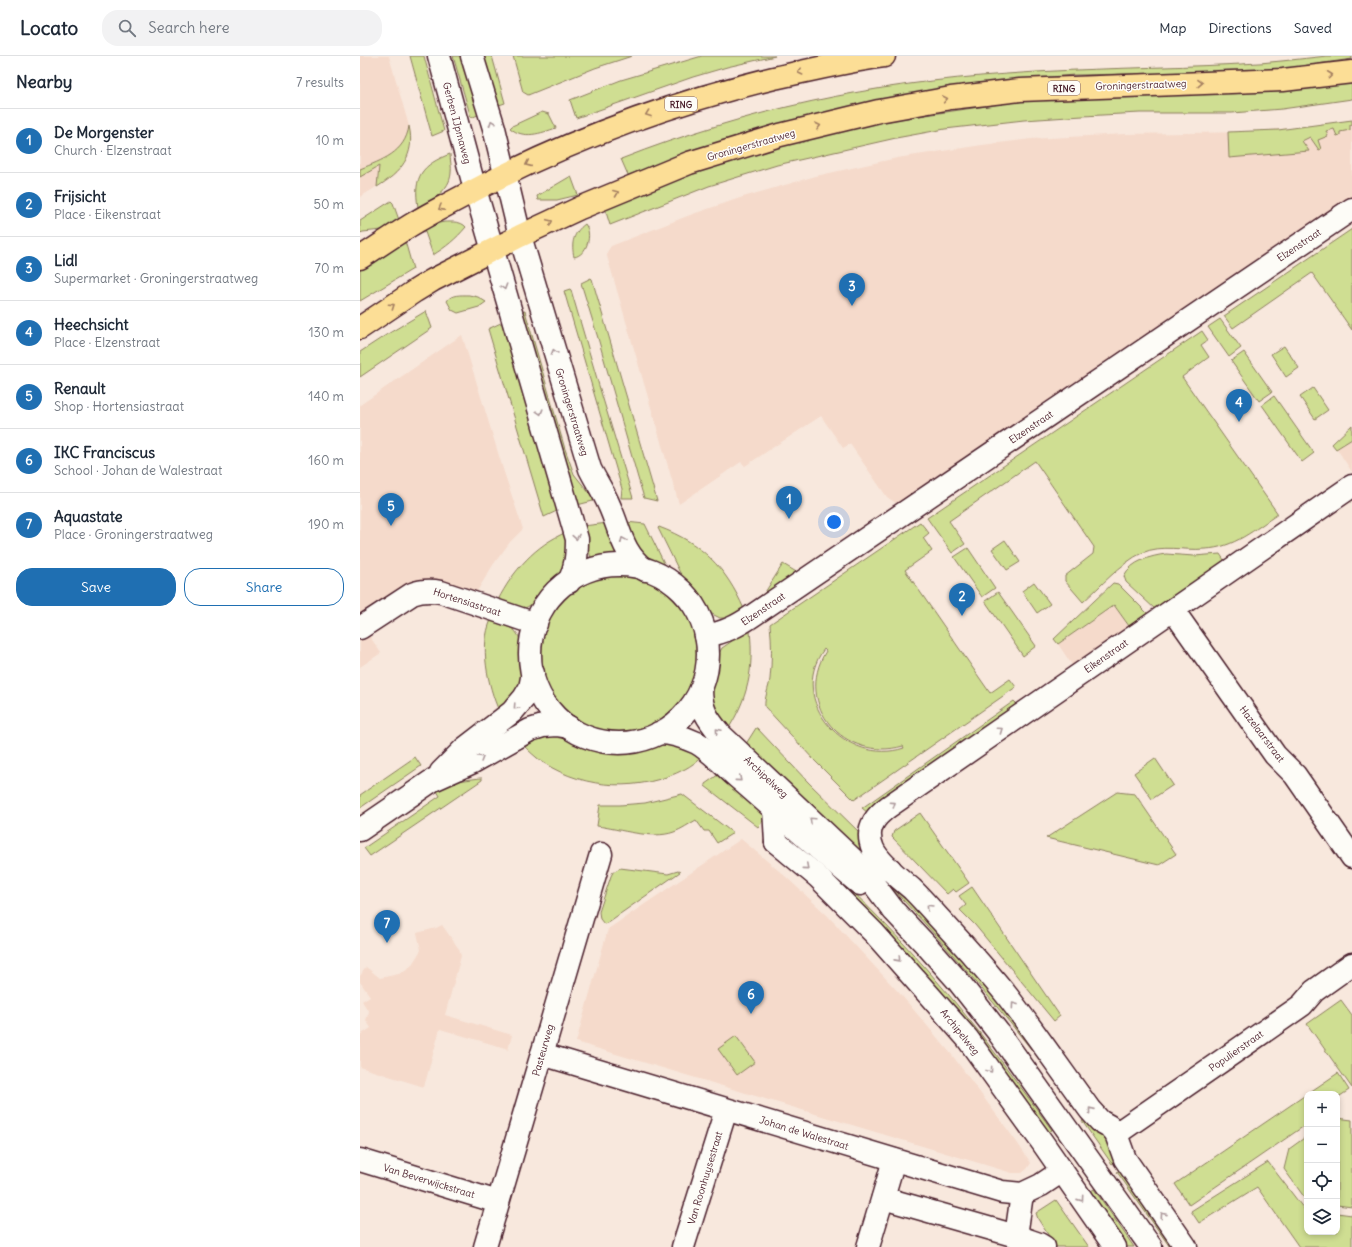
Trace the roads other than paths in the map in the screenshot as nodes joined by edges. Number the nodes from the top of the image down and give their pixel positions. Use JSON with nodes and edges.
{"nodes":[{"id":1,"x":439,"y":56,"type":"edge"},
{"id":2,"x":472,"y":56,"type":"edge"},
{"id":3,"x":884,"y":56,"type":"edge"},
{"id":4,"x":1352,"y":72,"type":"edge"},
{"id":5,"x":504,"y":174,"type":"junction"},
{"id":6,"x":475,"y":189,"type":"junction"},
{"id":7,"x":1352,"y":209,"type":"edge"},
{"id":8,"x":520,"y":236,"type":"junction"},
{"id":9,"x":493,"y":250,"type":"junction"},
{"id":10,"x":360,"y":258,"type":"edge"},
{"id":11,"x":360,"y":328,"type":"edge"},
{"id":12,"x":1352,"y":486,"type":"edge"},
{"id":13,"x":645,"y":570,"type":"junction"},
{"id":14,"x":569,"y":582,"type":"junction"},
{"id":15,"x":1173,"y":610,"type":"junction"},
{"id":16,"x":536,"y":624,"type":"junction"},
{"id":17,"x":360,"y":628,"type":"edge"},
{"id":18,"x":706,"y":636,"type":"junction"},
{"id":19,"x":533,"y":673,"type":"junction"},
{"id":20,"x":701,"y":689,"type":"junction"},
{"id":21,"x":569,"y":727,"type":"junction"},
{"id":22,"x":659,"y":734,"type":"junction"},
{"id":23,"x":433,"y":780,"type":"junction"},
{"id":24,"x":774,"y":808,"type":"junction"},
{"id":25,"x":360,"y":830,"type":"edge"},
{"id":26,"x":601,"y":854,"type":"dead end"},
{"id":27,"x":1352,"y":857,"type":"edge"},
{"id":28,"x":860,"y":866,"type":"junction"},
{"id":29,"x":890,"y":869,"type":"junction"},
{"id":30,"x":894,"y":911,"type":"junction"},
{"id":31,"x":1352,"y":964,"type":"edge"},
{"id":32,"x":542,"y":1054,"type":"junction"},
{"id":33,"x":726,"y":1110,"type":"junction"},
{"id":34,"x":1116,"y":1134,"type":"junction"},
{"id":35,"x":360,"y":1160,"type":"edge"},
{"id":36,"x":894,"y":1160,"type":"junction"},
{"id":37,"x":1062,"y":1171,"type":"junction"},
{"id":38,"x":1022,"y":1194,"type":"junction"},
{"id":39,"x":883,"y":1198,"type":"junction"},
{"id":40,"x":498,"y":1202,"type":"junction"},
{"id":41,"x":1016,"y":1236,"type":"junction"},
{"id":42,"x":484,"y":1247,"type":"edge"},
{"id":43,"x":683,"y":1247,"type":"edge"},
{"id":44,"x":868,"y":1247,"type":"edge"},
{"id":45,"x":1044,"y":1247,"type":"edge"},
{"id":46,"x":1115,"y":1247,"type":"edge"},
{"id":47,"x":1151,"y":1247,"type":"edge"},
{"id":48,"x":1186,"y":1247,"type":"edge"}],
"edges":[{"from":1,"to":6,"type":"street","name":"Gerben IJpmaweg"},
{"from":5,"to":2,"type":"street","one_way":true},
{"from":3,"to":5,"type":"main road","number":"RING","one_way":true},
{"from":8,"to":4,"type":"main road","name":"Groningerstraatweg","number":"RING","one_way":true},
{"from":5,"to":6,"type":"main road","number":"RING"},
{"from":5,"to":8,"type":"street"},
{"from":6,"to":9,"type":"street","name":"Gerben IJpmaweg"},
{"from":6,"to":10,"type":"main road","number":"RING","one_way":true},
{"from":7,"to":18,"type":"street","name":"Elzenstraat"},
{"from":8,"to":9,"type":"main road","number":"RING"},
{"from":13,"to":8,"type":"street","name":"Groningerstraatweg","one_way":true},
{"from":11,"to":9,"type":"main road","number":"RING","one_way":true},
{"from":9,"to":14,"type":"street","one_way":true},
{"from":12,"to":15,"type":"street","name":"Eikenstraat"},
{"from":13,"to":14,"type":"street"},
{"from":13,"to":18,"type":"street"},
{"from":14,"to":16,"type":"street"},
{"from":15,"to":27,"type":"street","name":"Hazelaarstraat"},
{"from":29,"to":15,"type":"street","name":"Eikenstraat","one_way":true},
{"from":16,"to":17,"type":"street","name":"Hortensiastraat"},
{"from":16,"to":19,"type":"street"},
{"from":18,"to":20,"type":"street"},
{"from":19,"to":21,"type":"street"},
{"from":19,"to":23,"type":"street","one_way":true},
{"from":20,"to":22,"type":"street"},
{"from":28,"to":20,"type":"street","name":"Archipelweg","one_way":true},
{"from":21,"to":22,"type":"street"},
{"from":23,"to":21,"type":"street","one_way":true},
{"from":22,"to":24,"type":"street","name":"Archipelweg","one_way":true},
{"from":23,"to":25,"type":"street"},
{"from":24,"to":30,"type":"street","name":"Archipelweg"},
{"from":24,"to":37,"type":"street","name":"Archipelweg","one_way":true},
{"from":26,"to":32,"type":"street","name":"Pasteurweg"},
{"from":28,"to":29,"type":"street"},
{"from":28,"to":30,"type":"street","name":"Archipelweg"},
{"from":34,"to":29,"type":"street","one_way":true},
{"from":30,"to":47,"type":"street","name":"Archipelweg"},
{"from":31,"to":34,"type":"street","name":"Populierstraat"},
{"from":32,"to":33,"type":"street","name":"Johan de Walestraat"},
{"from":32,"to":40,"type":"street","name":"Pasteurweg"},
{"from":33,"to":36,"type":"street","name":"Johan de Walestraat"},
{"from":33,"to":43,"type":"street","name":"Van Roonhuysestraat"},
{"from":48,"to":34,"type":"street","one_way":true},
{"from":35,"to":40,"type":"street","name":"Van Beverwijckstraat"},
{"from":36,"to":38,"type":"street","name":"Johan de Walestraat"},
{"from":36,"to":39,"type":"street"},
{"from":37,"to":38,"type":"street"},
{"from":37,"to":46,"type":"street","name":"Archipelweg","one_way":true},
{"from":38,"to":41,"type":"street"},
{"from":39,"to":41,"type":"street"},
{"from":39,"to":44,"type":"street"},
{"from":40,"to":42,"type":"street","name":"Pasteurweg"},
{"from":41,"to":45,"type":"street"}]}
